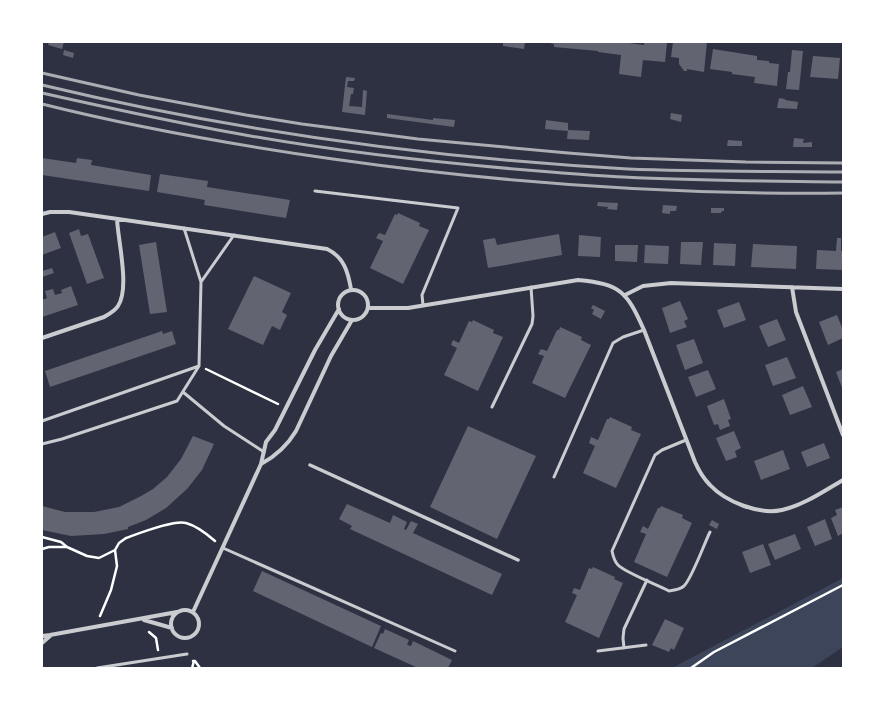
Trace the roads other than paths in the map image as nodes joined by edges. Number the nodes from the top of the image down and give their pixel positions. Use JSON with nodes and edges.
{"nodes":[{"id":1,"x":315,"y":191,"type":"dead end"},
{"id":2,"x":42,"y":214,"type":"edge"},
{"id":3,"x":117,"y":219,"type":"junction"},
{"id":4,"x":184,"y":228,"type":"junction"},
{"id":5,"x":234,"y":236,"type":"junction"},
{"id":6,"x":201,"y":282,"type":"junction"},
{"id":7,"x":531,"y":287,"type":"junction"},
{"id":8,"x":792,"y":287,"type":"junction"},
{"id":9,"x":843,"y":288,"type":"edge"},
{"id":10,"x":351,"y":289,"type":"junction"},
{"id":11,"x":625,"y":295,"type":"junction"},
{"id":12,"x":423,"y":305,"type":"junction"},
{"id":13,"x":368,"y":308,"type":"junction"},
{"id":14,"x":339,"y":309,"type":"junction"},
{"id":15,"x":352,"y":320,"type":"junction"},
{"id":16,"x":644,"y":330,"type":"junction"},
{"id":17,"x":42,"y":338,"type":"edge"},
{"id":18,"x":199,"y":366,"type":"junction"},
{"id":19,"x":183,"y":392,"type":"junction"},
{"id":20,"x":492,"y":407,"type":"dead end"},
{"id":21,"x":42,"y":421,"type":"edge"},
{"id":22,"x":843,"y":435,"type":"edge"},
{"id":23,"x":686,"y":440,"type":"junction"},
{"id":24,"x":42,"y":444,"type":"edge"},
{"id":25,"x":264,"y":452,"type":"junction"},
{"id":26,"x":261,"y":464,"type":"junction"},
{"id":27,"x":310,"y":466,"type":"dead end"},
{"id":28,"x":554,"y":478,"type":"dead end"},
{"id":29,"x":843,"y":480,"type":"edge"},
{"id":30,"x":710,"y":532,"type":"dead end"},
{"id":31,"x":223,"y":548,"type":"junction"},
{"id":32,"x":518,"y":560,"type":"dead end"},
{"id":33,"x":647,"y":580,"type":"junction"},
{"id":34,"x":177,"y":612,"type":"junction"},
{"id":35,"x":193,"y":612,"type":"junction"},
{"id":36,"x":141,"y":620,"type":"junction"},
{"id":37,"x":172,"y":628,"type":"junction"},
{"id":38,"x":42,"y":636,"type":"edge"},
{"id":39,"x":50,"y":636,"type":"junction"},
{"id":40,"x":42,"y":643,"type":"edge"},
{"id":41,"x":646,"y":645,"type":"dead end"},
{"id":42,"x":624,"y":648,"type":"junction"},
{"id":43,"x":598,"y":651,"type":"dead end"},
{"id":44,"x":455,"y":652,"type":"dead end"},
{"id":45,"x":187,"y":654,"type":"dead end"},
{"id":46,"x":97,"y":668,"type":"edge"}],
"edges":[{"from":1,"to":12,"type":"lane"},
{"from":2,"to":3,"type":"street"},
{"from":3,"to":4,"type":"street"},
{"from":3,"to":17,"type":"street"},
{"from":4,"to":5,"type":"street"},
{"from":4,"to":6,"type":"lane"},
{"from":5,"to":6,"type":"lane"},
{"from":5,"to":10,"type":"street"},
{"from":6,"to":18,"type":"lane"},
{"from":7,"to":11,"type":"street"},
{"from":7,"to":12,"type":"street"},
{"from":7,"to":20,"type":"lane"},
{"from":8,"to":9,"type":"street"},
{"from":8,"to":11,"type":"street"},
{"from":8,"to":22,"type":"street"},
{"from":10,"to":13,"type":"street"},
{"from":10,"to":14,"type":"street"},
{"from":11,"to":16,"type":"street"},
{"from":12,"to":13,"type":"street"},
{"from":13,"to":15,"type":"street"},
{"from":14,"to":15,"type":"street"},
{"from":14,"to":25,"type":"street"},
{"from":15,"to":26,"type":"street"},
{"from":16,"to":23,"type":"street"},
{"from":16,"to":28,"type":"lane"},
{"from":18,"to":19,"type":"lane"},
{"from":18,"to":21,"type":"lane"},
{"from":19,"to":24,"type":"lane"},
{"from":19,"to":25,"type":"lane"},
{"from":23,"to":29,"type":"street"},
{"from":23,"to":33,"type":"lane"},
{"from":25,"to":26,"type":"street"},
{"from":26,"to":31,"type":"street"},
{"from":27,"to":32,"type":"street"},
{"from":30,"to":33,"type":"lane"},
{"from":31,"to":35,"type":"street"},
{"from":31,"to":44,"type":"lane"},
{"from":33,"to":42,"type":"lane"},
{"from":34,"to":35,"type":"street"},
{"from":34,"to":36,"type":"street"},
{"from":34,"to":37,"type":"street"},
{"from":35,"to":37,"type":"street"},
{"from":36,"to":37,"type":"street"},
{"from":36,"to":39,"type":"street"},
{"from":38,"to":39,"type":"street"},
{"from":39,"to":40,"type":"street"},
{"from":41,"to":42,"type":"lane"},
{"from":42,"to":43,"type":"lane"},
{"from":45,"to":46,"type":"lane"}]}
